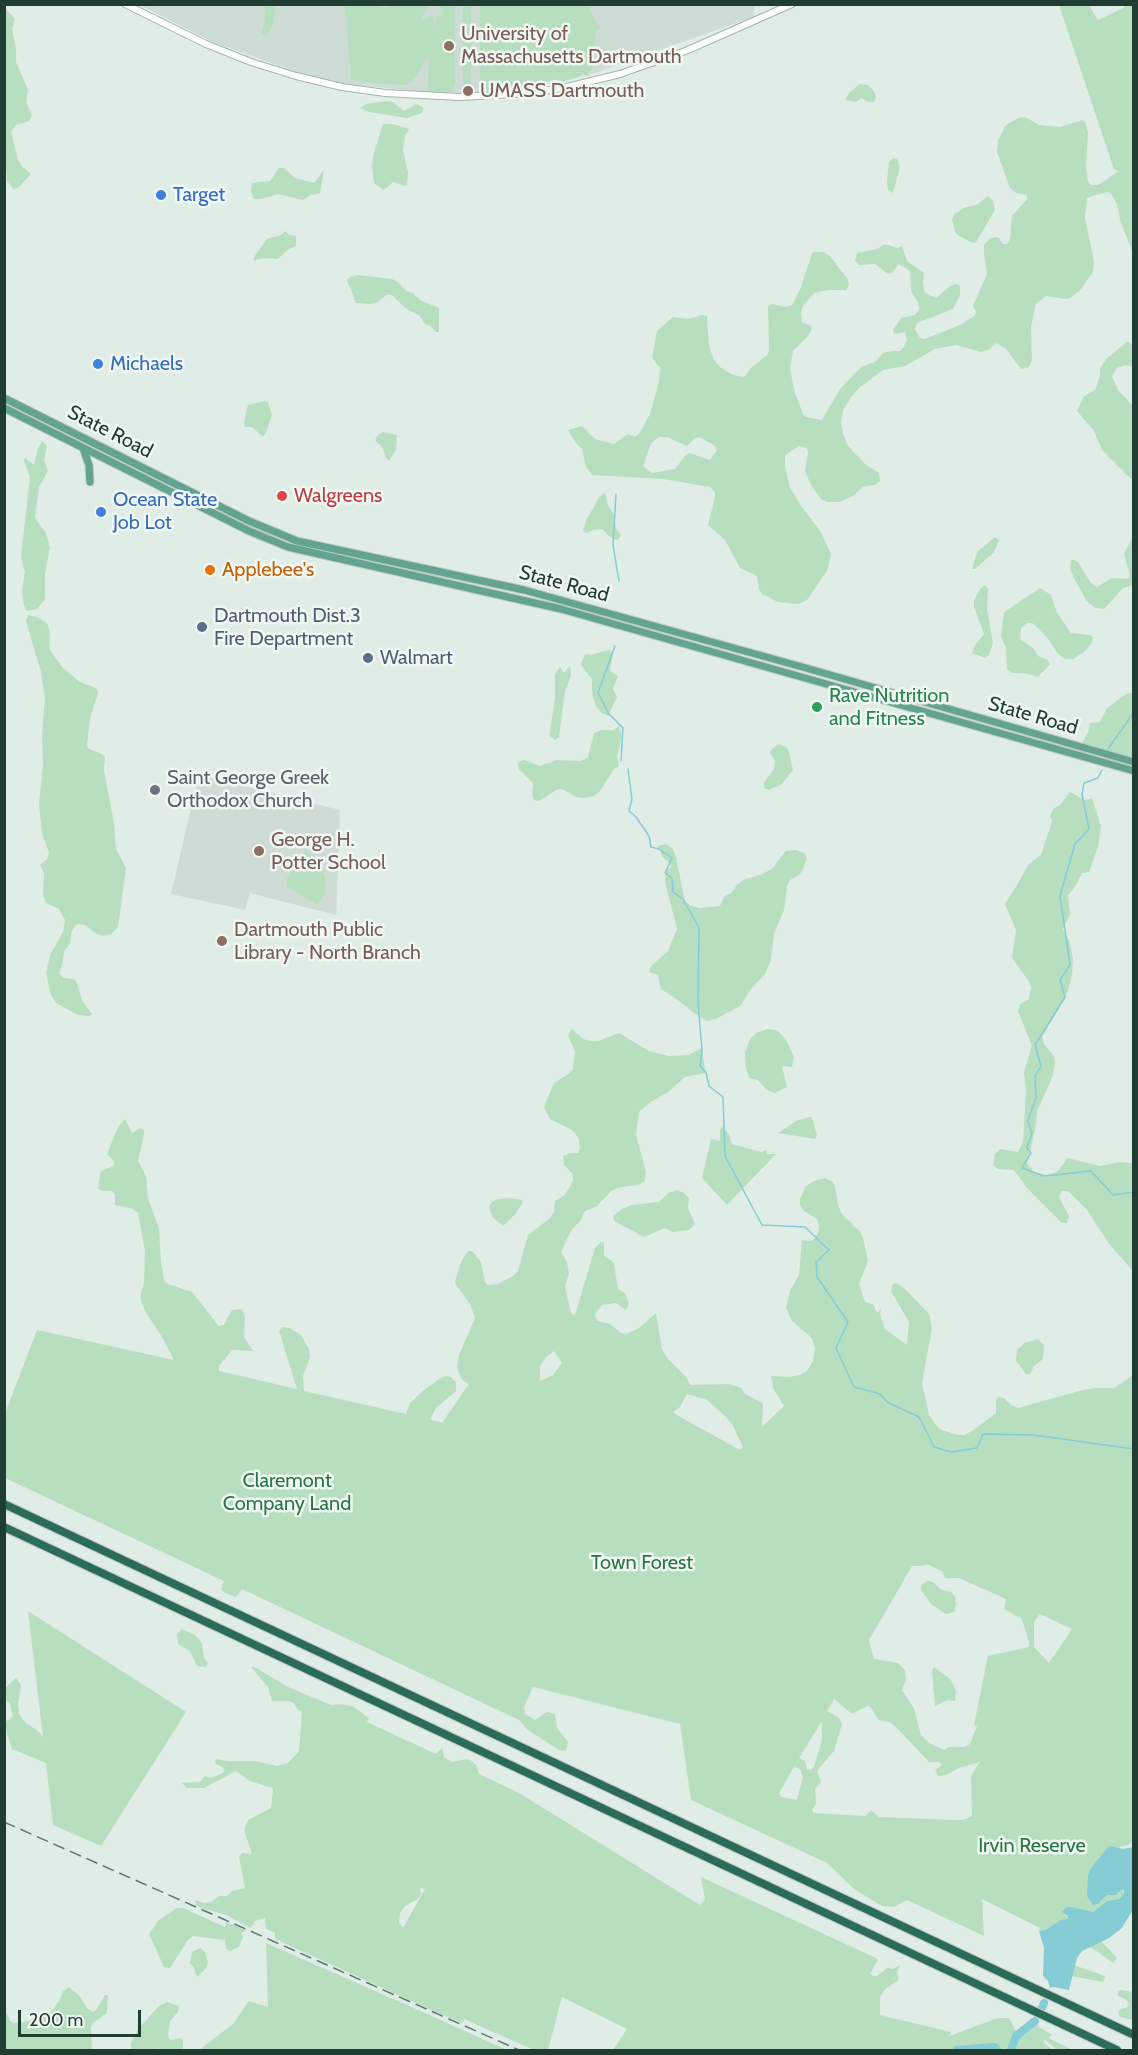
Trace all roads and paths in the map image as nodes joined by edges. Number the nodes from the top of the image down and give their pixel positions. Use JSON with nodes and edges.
{"nodes":[{"id":1,"x":125,"y":4,"type":"edge"},
{"id":2,"x":792,"y":4,"type":"edge"},
{"id":3,"x":4,"y":398,"type":"edge"},
{"id":4,"x":4,"y":408,"type":"edge"},
{"id":5,"x":83,"y":447,"type":"junction"},
{"id":6,"x":90,"y":482,"type":"dead end"},
{"id":7,"x":1134,"y":762,"type":"edge"},
{"id":8,"x":1134,"y":771,"type":"edge"},
{"id":9,"x":4,"y":1504,"type":"edge"},
{"id":10,"x":4,"y":1527,"type":"edge"},
{"id":11,"x":1131,"y":2034,"type":"edge"},
{"id":12,"x":1117,"y":2050,"type":"edge"}],
"edges":[{"from":1,"to":2,"type":"main road"},
{"from":3,"to":7,"type":"main road","name":"State Road"},
{"from":4,"to":5,"type":"main road","name":"State Road"},
{"from":5,"to":6,"type":"main road"},
{"from":5,"to":8,"type":"main road","name":"State Road"},
{"from":9,"to":11,"type":"highway"},
{"from":10,"to":12,"type":"highway"}]}
